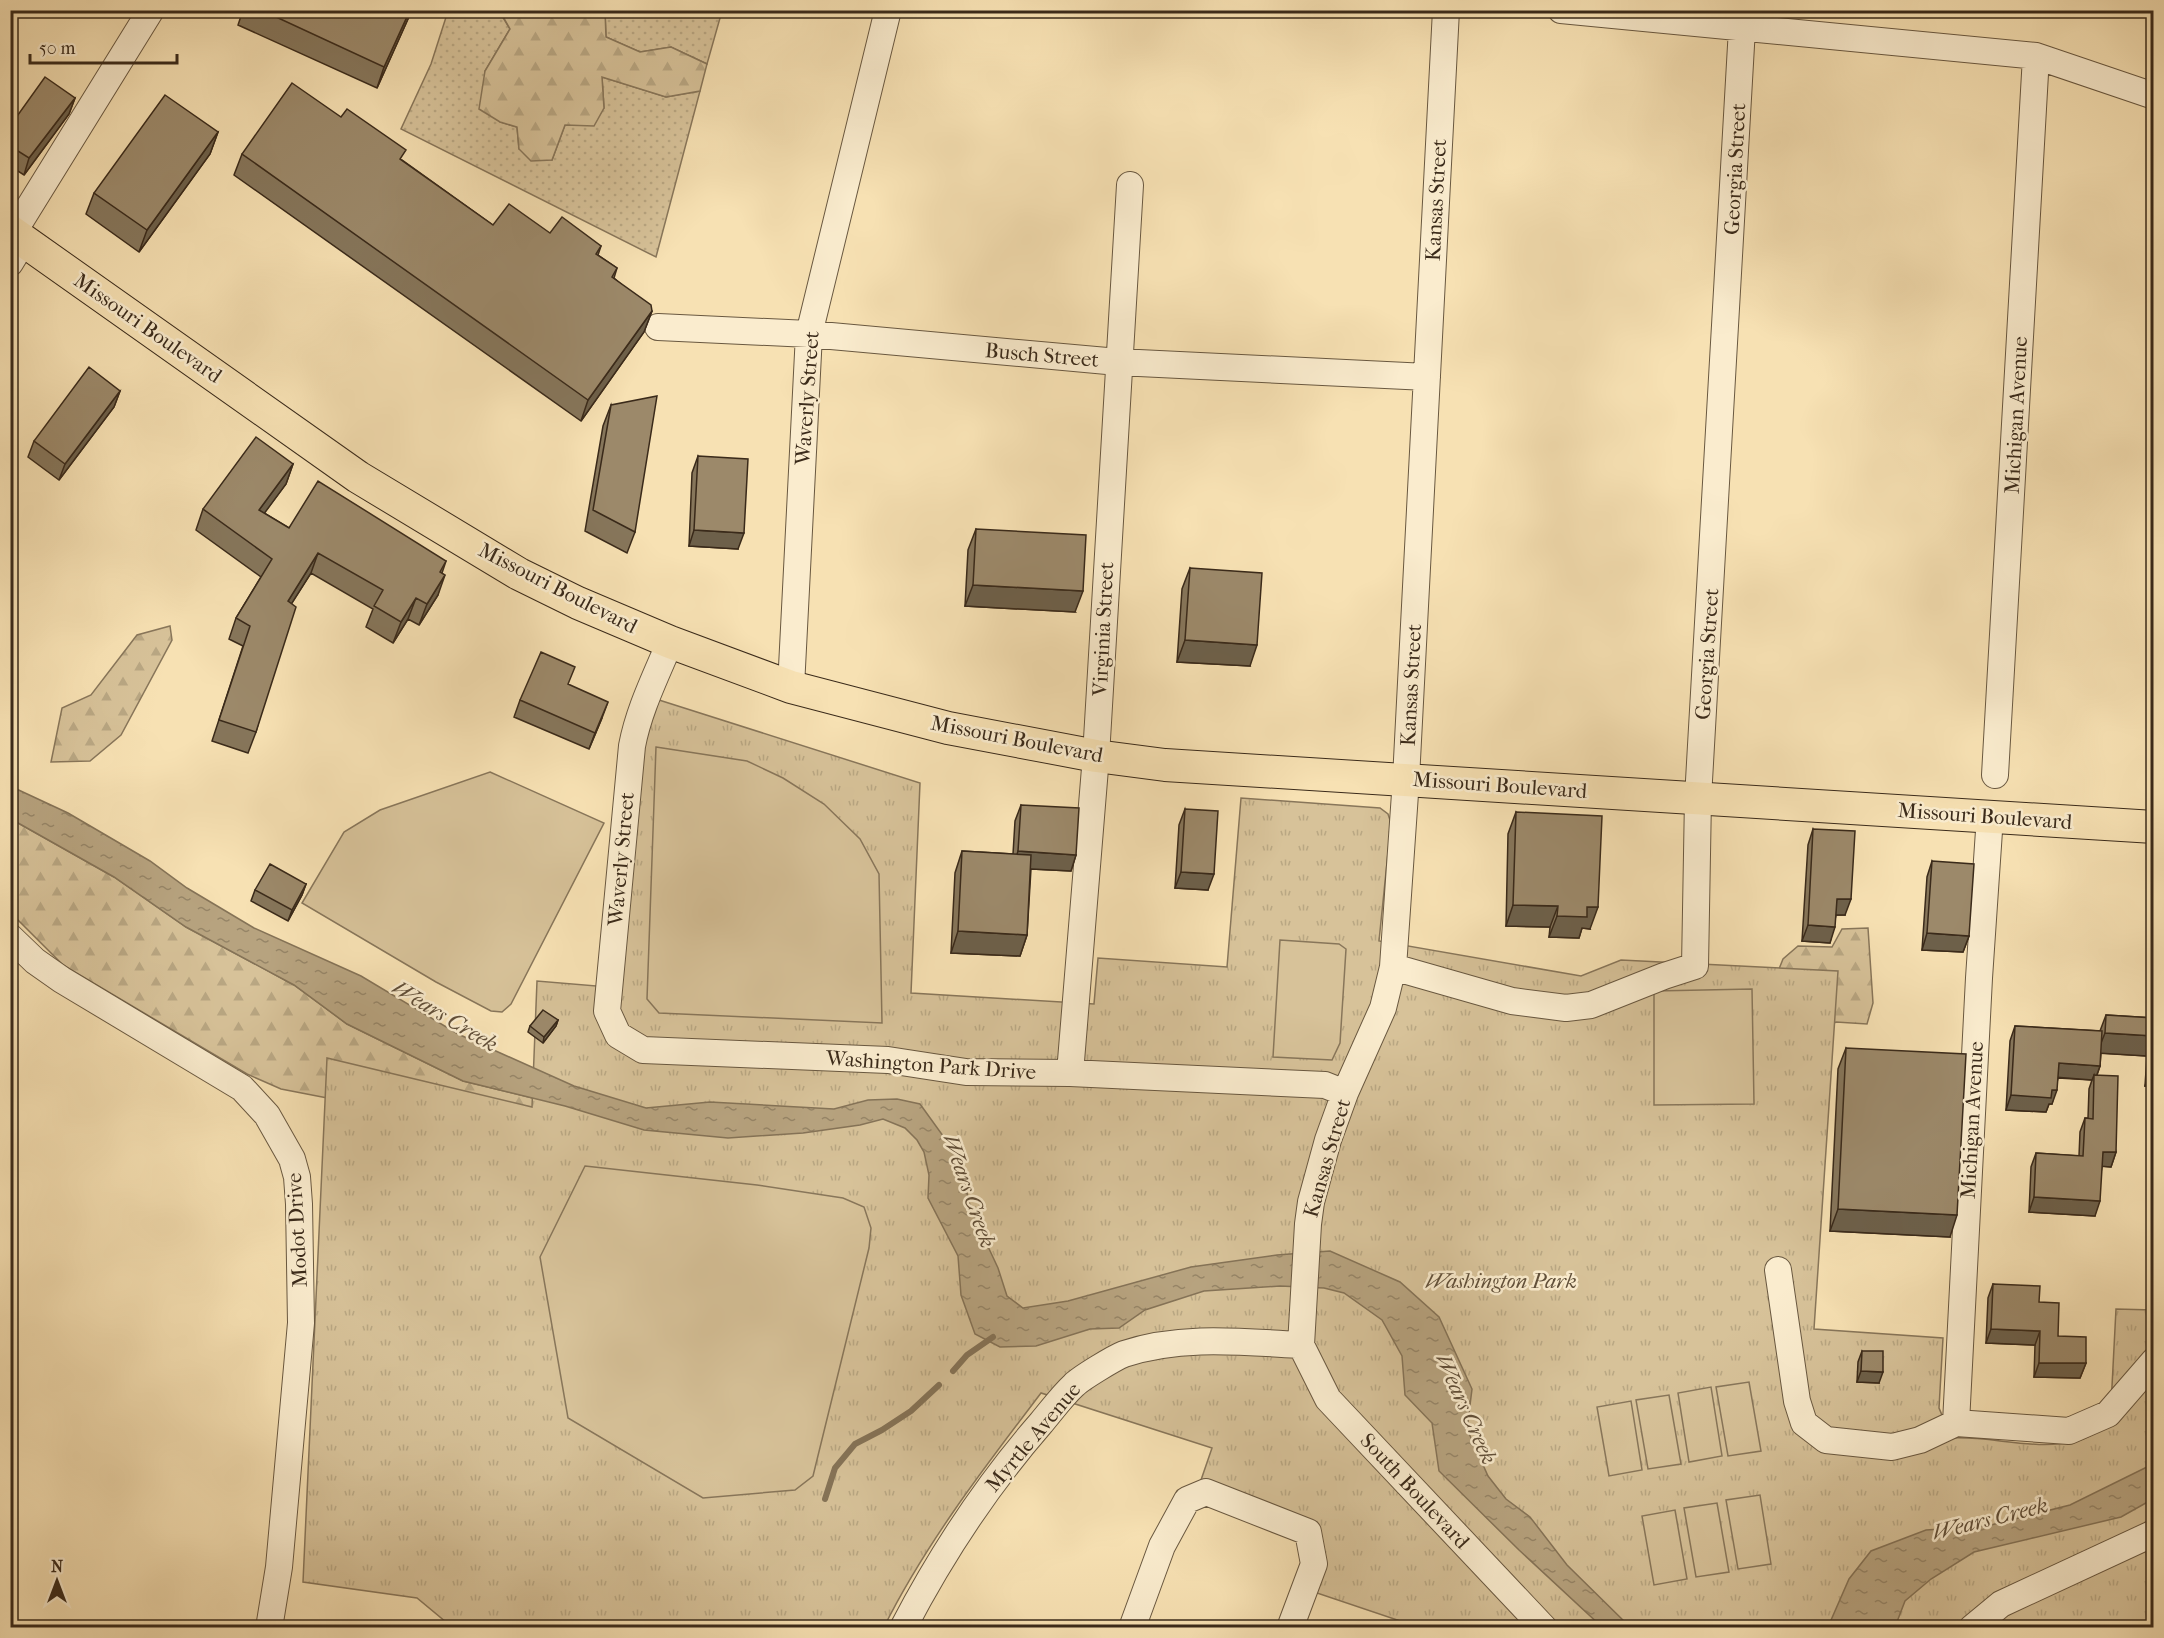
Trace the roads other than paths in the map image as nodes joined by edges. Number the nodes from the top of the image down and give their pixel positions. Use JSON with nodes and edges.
{"nodes":[{"id":1,"x":151,"y":10,"type":"edge"},
{"id":2,"x":888,"y":10,"type":"edge"},
{"id":3,"x":1446,"y":10,"type":"edge"},
{"id":4,"x":1561,"y":10,"type":"edge"},
{"id":5,"x":1743,"y":28,"type":"junction"},
{"id":6,"x":2036,"y":56,"type":"junction"},
{"id":7,"x":2154,"y":96,"type":"edge"},
{"id":8,"x":1130,"y":185,"type":"dead end"},
{"id":9,"x":15,"y":242,"type":"edge"},
{"id":10,"x":658,"y":327,"type":"dead end"},
{"id":11,"x":809,"y":334,"type":"junction"},
{"id":12,"x":1118,"y":362,"type":"junction"},
{"id":13,"x":1427,"y":377,"type":"junction"},
{"id":14,"x":670,"y":642,"type":"junction"},
{"id":15,"x":791,"y":687,"type":"junction"},
{"id":16,"x":1096,"y":756,"type":"junction"},
{"id":17,"x":1995,"y":775,"type":"dead end"},
{"id":18,"x":1406,"y":779,"type":"junction"},
{"id":19,"x":1698,"y":798,"type":"junction"},
{"id":20,"x":1990,"y":816,"type":"junction"},
{"id":21,"x":2154,"y":827,"type":"edge"},
{"id":22,"x":10,"y":938,"type":"edge"},
{"id":23,"x":1393,"y":967,"type":"junction"},
{"id":24,"x":607,"y":1011,"type":"joint"},
{"id":25,"x":1070,"y":1073,"type":"junction"},
{"id":26,"x":1345,"y":1093,"type":"junction"},
{"id":27,"x":1778,"y":1270,"type":"dead end"},
{"id":28,"x":1301,"y":1345,"type":"junction"},
{"id":29,"x":2154,"y":1361,"type":"edge"},
{"id":30,"x":1956,"y":1423,"type":"junction"},
{"id":31,"x":2154,"y":1533,"type":"edge"},
{"id":32,"x":269,"y":1628,"type":"edge"},
{"id":33,"x":903,"y":1628,"type":"edge"},
{"id":34,"x":1132,"y":1628,"type":"edge"},
{"id":35,"x":1290,"y":1628,"type":"edge"},
{"id":36,"x":1544,"y":1628,"type":"edge"},
{"id":37,"x":1972,"y":1628,"type":"edge"}],
"edges":[{"from":1,"to":9,"type":"street"},
{"from":2,"to":11,"type":"street","name":"Waverly Street"},
{"from":3,"to":13,"type":"street","name":"Kansas Street"},
{"from":4,"to":5,"type":"street"},
{"from":5,"to":6,"type":"street"},
{"from":5,"to":19,"type":"street","name":"Georgia Street"},
{"from":6,"to":7,"type":"street"},
{"from":6,"to":17,"type":"street","name":"Michigan Avenue"},
{"from":8,"to":12,"type":"street","name":"Virginia Street"},
{"from":9,"to":14,"type":"main road","name":"Missouri Boulevard"},
{"from":10,"to":11,"type":"street","name":"Busch Street"},
{"from":11,"to":12,"type":"street","name":"Busch Street"},
{"from":11,"to":15,"type":"street","name":"Waverly Street"},
{"from":12,"to":13,"type":"street","name":"Busch Street"},
{"from":12,"to":16,"type":"street","name":"Virginia Street"},
{"from":13,"to":18,"type":"street","name":"Kansas Street"},
{"from":14,"to":15,"type":"main road","name":"Missouri Boulevard"},
{"from":14,"to":24,"type":"street","name":"Waverly Street"},
{"from":15,"to":16,"type":"main road","name":"Missouri Boulevard"},
{"from":16,"to":18,"type":"main road","name":"Missouri Boulevard"},
{"from":16,"to":25,"type":"street","name":"Virginia Street"},
{"from":18,"to":19,"type":"main road","name":"Missouri Boulevard"},
{"from":18,"to":23,"type":"street","name":"Kansas Street"},
{"from":19,"to":20,"type":"main road","name":"Missouri Boulevard"},
{"from":19,"to":23,"type":"street","name":"Georgia Street"},
{"from":20,"to":21,"type":"main road","name":"Missouri Boulevard"},
{"from":20,"to":30,"type":"street","name":"Michigan Avenue"},
{"from":22,"to":32,"type":"street","name":"Modot Drive"},
{"from":23,"to":26,"type":"street","name":"Kansas Street"},
{"from":24,"to":25,"type":"street","name":"Washington Park Drive"},
{"from":25,"to":26,"type":"street","name":"Washington Park Drive"},
{"from":26,"to":28,"type":"street","name":"Kansas Street"},
{"from":27,"to":30,"type":"street"},
{"from":28,"to":33,"type":"street","name":"Myrtle Avenue"},
{"from":28,"to":36,"type":"street","name":"South Boulevard"},
{"from":29,"to":30,"type":"street"},
{"from":31,"to":37,"type":"street"},
{"from":34,"to":35,"type":"street"}]}
